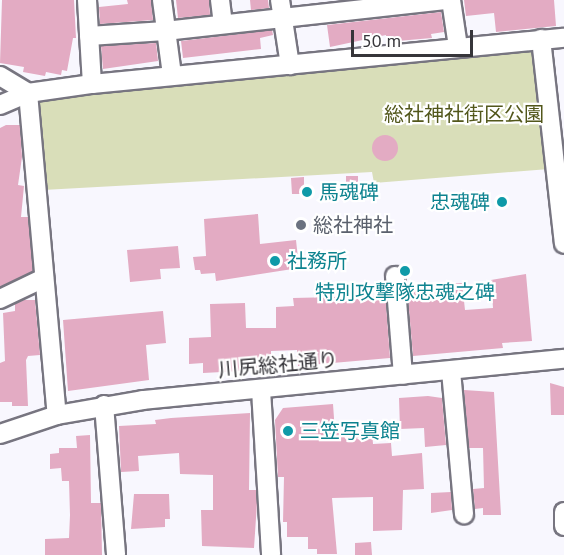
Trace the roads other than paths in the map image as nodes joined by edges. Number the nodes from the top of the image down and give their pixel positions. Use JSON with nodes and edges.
{"nodes":[{"id":1,"x":87,"y":0,"type":"edge"},
{"id":2,"x":162,"y":0,"type":"edge"},
{"id":3,"x":220,"y":0,"type":"edge"},
{"id":4,"x":444,"y":0,"type":"edge"},
{"id":5,"x":451,"y":0,"type":"edge"},
{"id":6,"x":395,"y":3,"type":"edge"},
{"id":7,"x":281,"y":8,"type":"edge"},
{"id":8,"x":223,"y":24,"type":"junction"},
{"id":9,"x":165,"y":31,"type":"junction"},
{"id":10,"x":89,"y":36,"type":"junction"},
{"id":11,"x":564,"y":38,"type":"edge"},
{"id":12,"x":541,"y":39,"type":"junction"},
{"id":13,"x":458,"y":46,"type":"junction"},
{"id":14,"x":290,"y":65,"type":"junction"},
{"id":15,"x":172,"y":75,"type":"junction"},
{"id":16,"x":0,"y":76,"type":"edge"},
{"id":17,"x":92,"y":84,"type":"junction"},
{"id":18,"x":28,"y":93,"type":"junction"},
{"id":19,"x":0,"y":105,"type":"edge"},
{"id":20,"x":564,"y":239,"type":"edge"},
{"id":21,"x":395,"y":276,"type":"dead end"},
{"id":22,"x":44,"y":278,"type":"junction"},
{"id":23,"x":0,"y":299,"type":"edge"},
{"id":24,"x":564,"y":359,"type":"edge"},
{"id":25,"x":451,"y":371,"type":"junction"},
{"id":26,"x":403,"y":375,"type":"junction"},
{"id":27,"x":261,"y":390,"type":"junction"},
{"id":28,"x":104,"y":405,"type":"junction"},
{"id":29,"x":57,"y":415,"type":"junction"},
{"id":30,"x":0,"y":434,"type":"edge"},
{"id":31,"x":564,"y":512,"type":"edge"},
{"id":32,"x":464,"y":513,"type":"dead end"},
{"id":33,"x":564,"y":526,"type":"edge"},
{"id":34,"x":116,"y":555,"type":"edge"},
{"id":35,"x":271,"y":555,"type":"edge"}],
"edges":[{"from":1,"to":10,"type":"street"},
{"from":2,"to":9,"type":"street"},
{"from":3,"to":8,"type":"street"},
{"from":4,"to":6,"type":"street"},
{"from":5,"to":13,"type":"street"},
{"from":6,"to":7,"type":"street"},
{"from":7,"to":8,"type":"street"},
{"from":7,"to":14,"type":"street"},
{"from":8,"to":9,"type":"street"},
{"from":9,"to":10,"type":"street"},
{"from":9,"to":15,"type":"street"},
{"from":10,"to":17,"type":"street"},
{"from":11,"to":12,"type":"street"},
{"from":12,"to":13,"type":"street"},
{"from":12,"to":20,"type":"street"},
{"from":13,"to":14,"type":"street"},
{"from":14,"to":15,"type":"street"},
{"from":15,"to":17,"type":"street"},
{"from":16,"to":18,"type":"street"},
{"from":17,"to":18,"type":"street"},
{"from":18,"to":19,"type":"street"},
{"from":18,"to":22,"type":"street"},
{"from":21,"to":26,"type":"street"},
{"from":22,"to":23,"type":"street"},
{"from":22,"to":29,"type":"street"},
{"from":24,"to":25,"type":"street","name":"川尻総社通り"},
{"from":25,"to":26,"type":"street","name":"川尻総社通り"},
{"from":25,"to":32,"type":"street"},
{"from":26,"to":27,"type":"street","name":"川尻総社通り"},
{"from":27,"to":28,"type":"street","name":"川尻総社通り"},
{"from":27,"to":35,"type":"street"},
{"from":28,"to":29,"type":"street","name":"川尻総社通り"},
{"from":28,"to":34,"type":"street"},
{"from":29,"to":30,"type":"street","name":"川尻総社通り"},
{"from":31,"to":33,"type":"street"}]}
